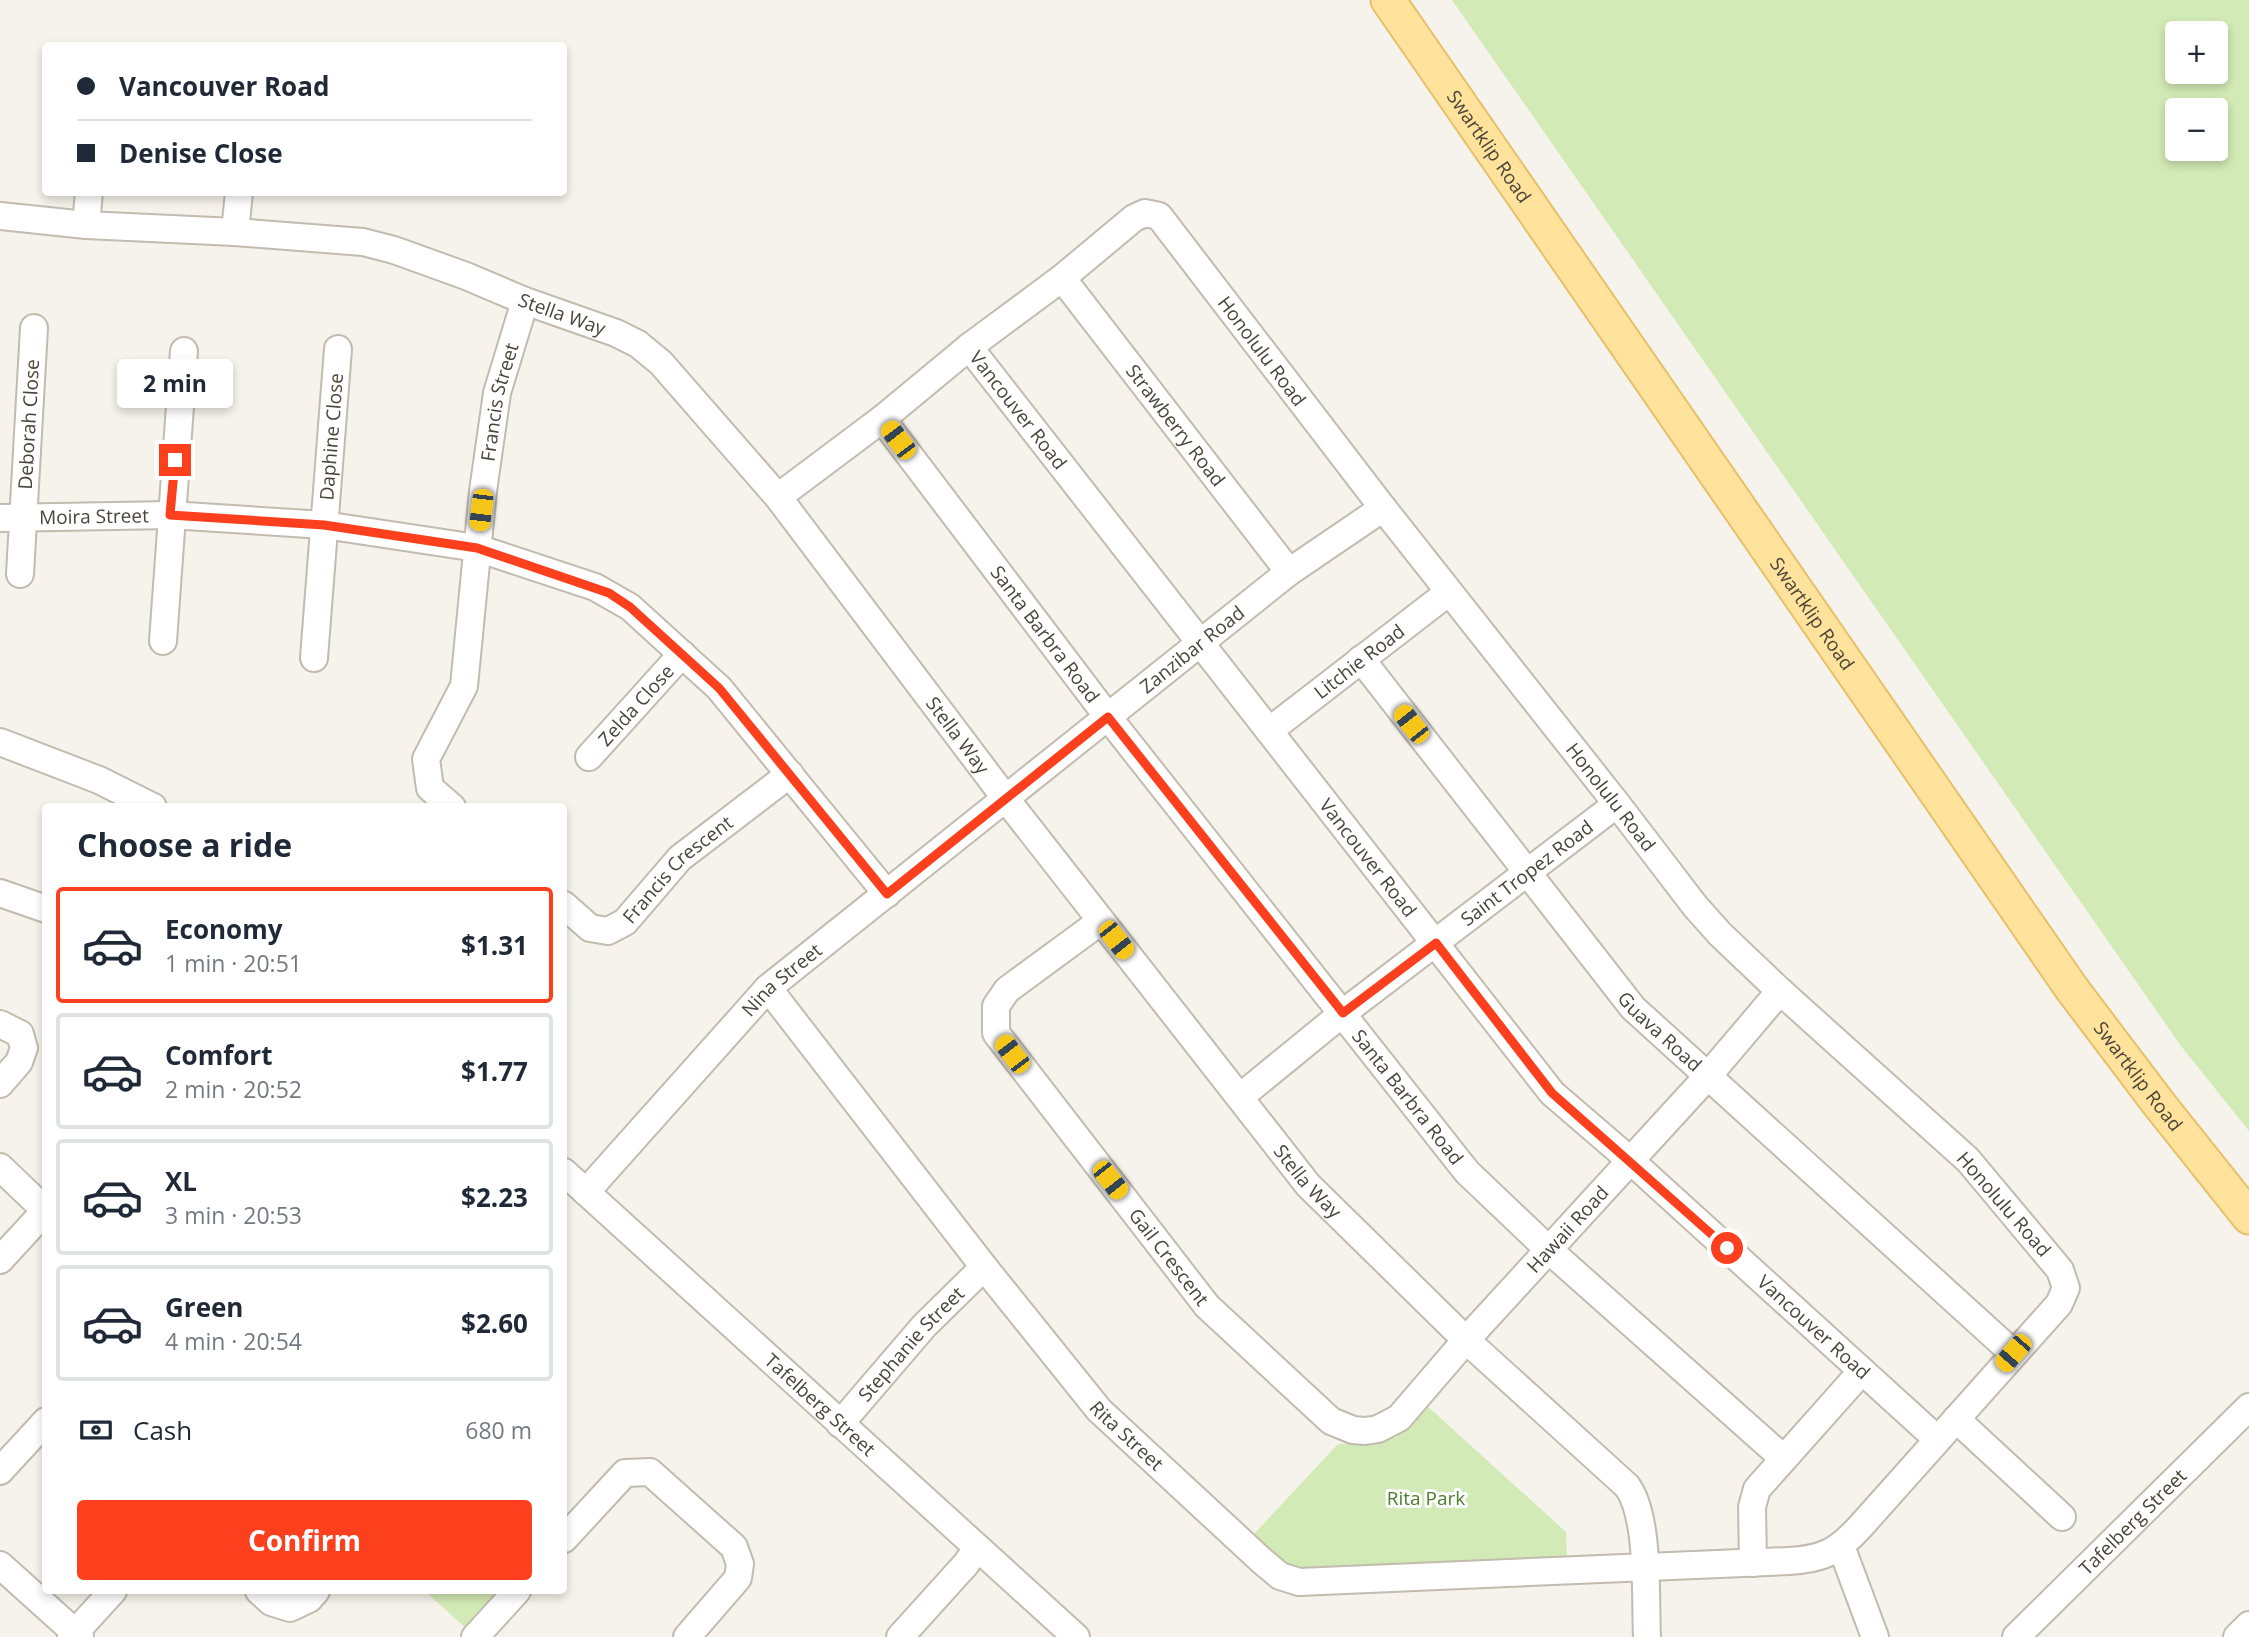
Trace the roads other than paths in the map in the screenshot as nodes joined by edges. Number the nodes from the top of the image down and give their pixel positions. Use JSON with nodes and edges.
{"nodes":[{"id":1,"x":1388,"y":0,"type":"edge"},
{"id":2,"x":89,"y":196,"type":"edge"},
{"id":3,"x":239,"y":196,"type":"edge"},
{"id":4,"x":0,"y":216,"type":"edge"},
{"id":5,"x":86,"y":225,"type":"junction"},
{"id":6,"x":235,"y":232,"type":"junction"},
{"id":7,"x":1062,"y":278,"type":"junction"},
{"id":8,"x":525,"y":300,"type":"junction"},
{"id":9,"x":34,"y":328,"type":"dead end"},
{"id":10,"x":969,"y":347,"type":"junction"},
{"id":11,"x":338,"y":349,"type":"dead end"},
{"id":12,"x":184,"y":351,"type":"dead end"},
{"id":13,"x":881,"y":419,"type":"junction"},
{"id":14,"x":778,"y":497,"type":"junction"},
{"id":15,"x":1383,"y":508,"type":"junction"},
{"id":16,"x":170,"y":515,"type":"junction"},
{"id":17,"x":11,"y":518,"type":"edge"},
{"id":18,"x":324,"y":525,"type":"junction"},
{"id":19,"x":477,"y":548,"type":"junction"},
{"id":20,"x":1289,"y":572,"type":"junction"},
{"id":21,"x":20,"y":574,"type":"dead end"},
{"id":22,"x":1448,"y":592,"type":"junction"},
{"id":23,"x":163,"y":641,"type":"dead end"},
{"id":24,"x":1200,"y":643,"type":"junction"},
{"id":25,"x":682,"y":654,"type":"junction"},
{"id":26,"x":314,"y":658,"type":"dead end"},
{"id":27,"x":1361,"y":659,"type":"junction"},
{"id":28,"x":1108,"y":717,"type":"junction"},
{"id":29,"x":1269,"y":731,"type":"junction"},
{"id":30,"x":0,"y":742,"type":"edge"},
{"id":31,"x":589,"y":757,"type":"dead end"},
{"id":32,"x":790,"y":774,"type":"junction"},
{"id":33,"x":1006,"y":799,"type":"junction"},
{"id":34,"x":145,"y":803,"type":"edge"},
{"id":35,"x":447,"y":803,"type":"edge"},
{"id":36,"x":1617,"y":804,"type":"junction"},
{"id":37,"x":1527,"y":873,"type":"junction"},
{"id":38,"x":0,"y":892,"type":"edge"},
{"id":39,"x":887,"y":894,"type":"junction"},
{"id":40,"x":42,"y":908,"type":"edge"},
{"id":41,"x":567,"y":908,"type":"edge"},
{"id":42,"x":1101,"y":920,"type":"junction"},
{"id":43,"x":1436,"y":943,"type":"junction"},
{"id":44,"x":768,"y":988,"type":"junction"},
{"id":45,"x":1780,"y":991,"type":"junction"},
{"id":46,"x":1343,"y":1013,"type":"junction"},
{"id":47,"x":0,"y":1024,"type":"edge"},
{"id":48,"x":1707,"y":1077,"type":"junction"},
{"id":49,"x":0,"y":1084,"type":"edge"},
{"id":50,"x":1240,"y":1097,"type":"junction"},
{"id":51,"x":1631,"y":1161,"type":"junction"},
{"id":52,"x":0,"y":1167,"type":"edge"},
{"id":53,"x":567,"y":1175,"type":"edge"},
{"id":54,"x":586,"y":1192,"type":"junction"},
{"id":55,"x":42,"y":1207,"type":"edge"},
{"id":56,"x":42,"y":1213,"type":"edge"},
{"id":57,"x":2249,"y":1217,"type":"edge"},
{"id":58,"x":1550,"y":1251,"type":"junction"},
{"id":59,"x":0,"y":1260,"type":"edge"},
{"id":60,"x":984,"y":1267,"type":"junction"},
{"id":61,"x":1466,"y":1340,"type":"junction"},
{"id":62,"x":2013,"y":1353,"type":"junction"},
{"id":63,"x":1862,"y":1371,"type":"junction"},
{"id":64,"x":2249,"y":1407,"type":"edge"},
{"id":65,"x":1956,"y":1419,"type":"junction"},
{"id":66,"x":840,"y":1424,"type":"junction"},
{"id":67,"x":42,"y":1425,"type":"edge"},
{"id":68,"x":1937,"y":1439,"type":"junction"},
{"id":69,"x":1783,"y":1458,"type":"junction"},
{"id":70,"x":0,"y":1471,"type":"edge"},
{"id":71,"x":2062,"y":1517,"type":"dead end"},
{"id":72,"x":567,"y":1536,"type":"edge"},
{"id":73,"x":1840,"y":1546,"type":"junction"},
{"id":74,"x":976,"y":1548,"type":"junction"},
{"id":75,"x":1753,"y":1563,"type":"junction"},
{"id":76,"x":0,"y":1565,"type":"edge"},
{"id":77,"x":1644,"y":1568,"type":"junction"},
{"id":78,"x":110,"y":1594,"type":"edge"},
{"id":79,"x":262,"y":1594,"type":"edge"},
{"id":80,"x":314,"y":1594,"type":"edge"},
{"id":81,"x":514,"y":1594,"type":"edge"},
{"id":82,"x":2249,"y":1625,"type":"edge"},
{"id":83,"x":76,"y":1635,"type":"edge"},
{"id":84,"x":475,"y":1637,"type":"edge"},
{"id":85,"x":687,"y":1637,"type":"edge"},
{"id":86,"x":900,"y":1637,"type":"edge"},
{"id":87,"x":1076,"y":1637,"type":"edge"},
{"id":88,"x":1647,"y":1637,"type":"edge"},
{"id":89,"x":1875,"y":1637,"type":"edge"},
{"id":90,"x":2016,"y":1637,"type":"edge"},
{"id":91,"x":2237,"y":1637,"type":"edge"}],
"edges":[{"from":1,"to":57,"type":"main road","name":"Swartklip Road"},
{"from":2,"to":5,"type":"street"},
{"from":3,"to":6,"type":"street"},
{"from":4,"to":5,"type":"street","name":"Stella Way"},
{"from":5,"to":6,"type":"street","name":"Stella Way"},
{"from":6,"to":8,"type":"street","name":"Stella Way"},
{"from":7,"to":10,"type":"street","name":"Honolulu Road"},
{"from":7,"to":15,"type":"street","name":"Honolulu Road"},
{"from":7,"to":20,"type":"street","name":"Strawberry Road"},
{"from":8,"to":14,"type":"street","name":"Stella Way"},
{"from":8,"to":19,"type":"street","name":"Francis Street"},
{"from":9,"to":17,"type":"street","name":"Deborah Close"},
{"from":10,"to":13,"type":"street","name":"Honolulu Road"},
{"from":10,"to":24,"type":"street","name":"Vancouver Road"},
{"from":11,"to":18,"type":"street","name":"Daphine Close"},
{"from":12,"to":16,"type":"street"},
{"from":13,"to":14,"type":"street","name":"Honolulu Road"},
{"from":13,"to":28,"type":"street","name":"Santa Barbra Road"},
{"from":14,"to":33,"type":"street","name":"Stella Way"},
{"from":15,"to":20,"type":"street","name":"Zanzibar Road"},
{"from":15,"to":22,"type":"street","name":"Honolulu Road"},
{"from":16,"to":17,"type":"street","name":"Moira Street"},
{"from":16,"to":18,"type":"street","name":"Moira Street"},
{"from":16,"to":23,"type":"street"},
{"from":17,"to":21,"type":"street","name":"Deborah Close"},
{"from":18,"to":19,"type":"street","name":"Moira Street"},
{"from":18,"to":26,"type":"street","name":"Daphine Close"},
{"from":19,"to":25,"type":"street","name":"Moira Street"},
{"from":19,"to":35,"type":"street"},
{"from":20,"to":24,"type":"street","name":"Zanzibar Road"},
{"from":22,"to":27,"type":"street","name":"Litchie Road"},
{"from":22,"to":36,"type":"street","name":"Honolulu Road"},
{"from":24,"to":28,"type":"street","name":"Zanzibar Road"},
{"from":24,"to":29,"type":"street","name":"Vancouver Road"},
{"from":25,"to":31,"type":"street","name":"Zelda Close"},
{"from":25,"to":32,"type":"street","name":"Moira Street"},
{"from":27,"to":29,"type":"street","name":"Litchie Road"},
{"from":27,"to":37,"type":"street","name":"Guava Road"},
{"from":28,"to":33,"type":"street","name":"Zanzibar Road"},
{"from":28,"to":46,"type":"street","name":"Santa Barbra Road"},
{"from":29,"to":43,"type":"street","name":"Vancouver Road"},
{"from":30,"to":34,"type":"street"},
{"from":32,"to":39,"type":"street","name":"Moira Street"},
{"from":32,"to":41,"type":"street","name":"Francis Crescent"},
{"from":33,"to":39,"type":"street","name":"Nina Street"},
{"from":33,"to":42,"type":"street","name":"Stella Way"},
{"from":36,"to":37,"type":"street","name":"Saint Tropez Road"},
{"from":36,"to":45,"type":"street","name":"Honolulu Road"},
{"from":37,"to":43,"type":"street","name":"Saint Tropez Road"},
{"from":37,"to":48,"type":"street","name":"Guava Road"},
{"from":38,"to":40,"type":"street"},
{"from":39,"to":44,"type":"street","name":"Nina Street"},
{"from":42,"to":50,"type":"street","name":"Stella Way"},
{"from":42,"to":61,"type":"street","name":"Gail Crescent"},
{"from":43,"to":46,"type":"street","name":"Saint Tropez Road"},
{"from":43,"to":51,"type":"street","name":"Vancouver Road"},
{"from":44,"to":54,"type":"street","name":"Nina Street"},
{"from":44,"to":60,"type":"street","name":"Rita Street"},
{"from":45,"to":48,"type":"street","name":"Hawaii Road"},
{"from":45,"to":62,"type":"street","name":"Honolulu Road"},
{"from":46,"to":50,"type":"street","name":"Saint Tropez Road"},
{"from":46,"to":58,"type":"street","name":"Santa Barbra Road"},
{"from":47,"to":49,"type":"street"},
{"from":48,"to":51,"type":"street","name":"Hawaii Road"},
{"from":48,"to":62,"type":"street","name":"Guava Road"},
{"from":50,"to":61,"type":"street","name":"Stella Way"},
{"from":51,"to":58,"type":"street","name":"Hawaii Road"},
{"from":51,"to":63,"type":"street","name":"Vancouver Road"},
{"from":52,"to":55,"type":"street"},
{"from":53,"to":54,"type":"street","name":"Tafelberg Street"},
{"from":54,"to":66,"type":"street","name":"Tafelberg Street"},
{"from":56,"to":59,"type":"street"},
{"from":58,"to":61,"type":"street","name":"Hawaii Road"},
{"from":58,"to":69,"type":"street","name":"Santa Barbra Road"},
{"from":60,"to":66,"type":"street","name":"Stephanie Street"},
{"from":60,"to":77,"type":"street","name":"Rita Street"},
{"from":61,"to":77,"type":"street","name":"Stella Way"},
{"from":62,"to":65,"type":"street","name":"Honolulu Road"},
{"from":63,"to":68,"type":"street","name":"Vancouver Road"},
{"from":63,"to":69,"type":"street"},
{"from":64,"to":90,"type":"street","name":"Tafelberg Street"},
{"from":65,"to":68,"type":"street","name":"Honolulu Road"},
{"from":65,"to":71,"type":"street"},
{"from":66,"to":74,"type":"street","name":"Tafelberg Street"},
{"from":67,"to":70,"type":"street"},
{"from":68,"to":73,"type":"street","name":"Honolulu Road"},
{"from":69,"to":75,"type":"street"},
{"from":72,"to":85,"type":"street"},
{"from":73,"to":75,"type":"street","name":"Honolulu Road"},
{"from":73,"to":89,"type":"street"},
{"from":74,"to":86,"type":"street"},
{"from":74,"to":87,"type":"street","name":"Tafelberg Street"},
{"from":75,"to":77,"type":"street","name":"Honolulu Road"},
{"from":76,"to":83,"type":"street"},
{"from":77,"to":88,"type":"street","name":"Stella Way"},
{"from":78,"to":83,"type":"street"},
{"from":79,"to":80,"type":"street"},
{"from":81,"to":84,"type":"street"},
{"from":82,"to":91,"type":"street"}]}
